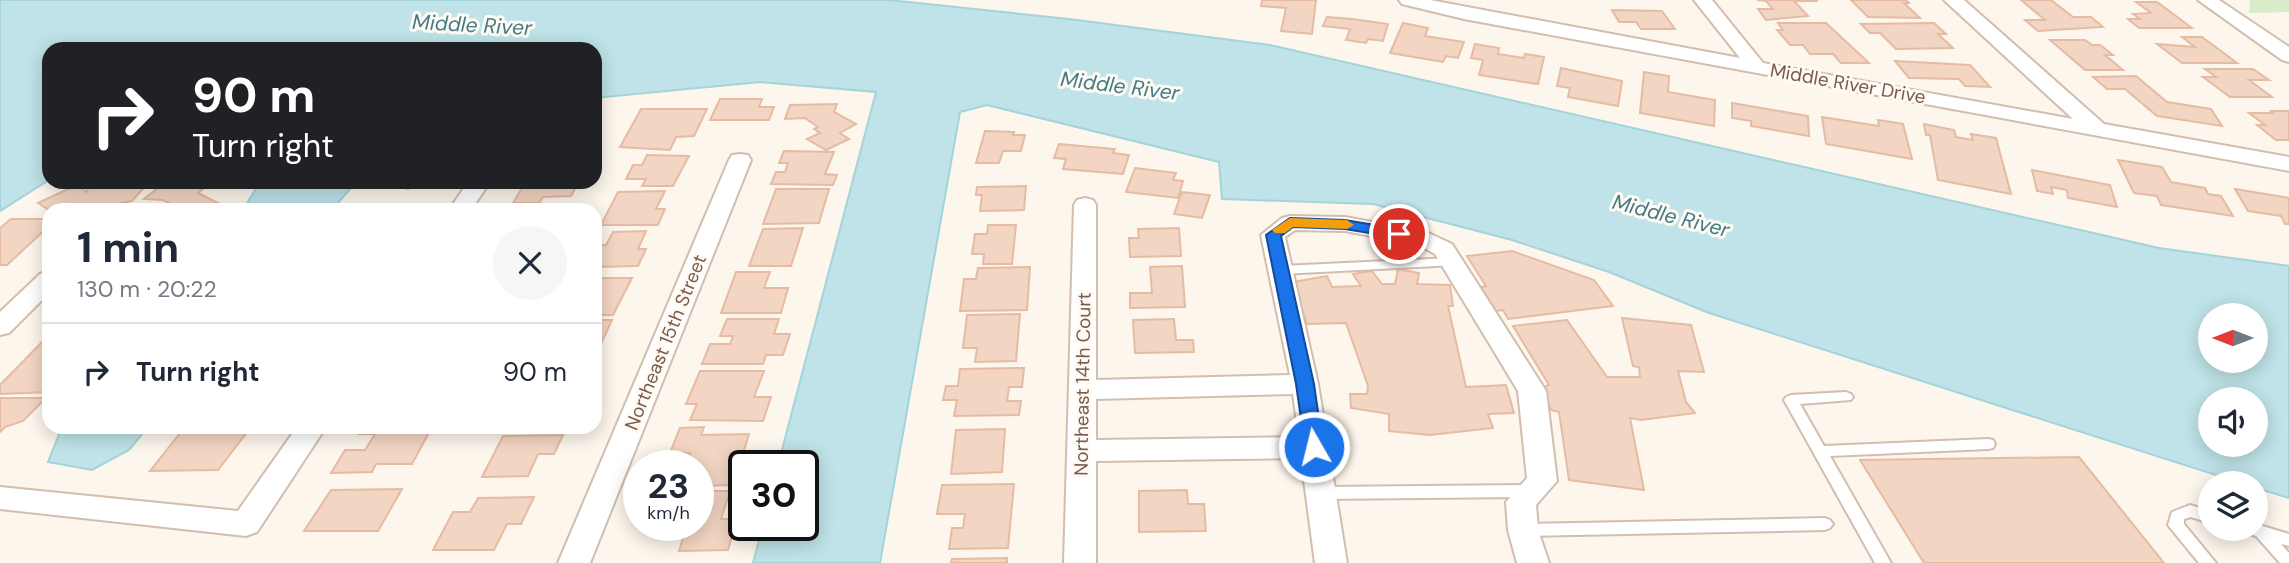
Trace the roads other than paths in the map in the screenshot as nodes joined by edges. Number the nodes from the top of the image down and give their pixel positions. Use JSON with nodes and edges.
{"nodes":[{"id":1,"x":1408,"y":0,"type":"edge"},
{"id":2,"x":1703,"y":0,"type":"edge"},
{"id":3,"x":1953,"y":0,"type":"edge"},
{"id":4,"x":2207,"y":0,"type":"edge"},
{"id":5,"x":2225,"y":0,"type":"edge"},
{"id":6,"x":1460,"y":7,"type":"edge"},
{"id":7,"x":2234,"y":19,"type":"junction"},
{"id":8,"x":2289,"y":56,"type":"edge"},
{"id":9,"x":1756,"y":66,"type":"junction"},
{"id":10,"x":2096,"y":128,"type":"junction"},
{"id":11,"x":740,"y":160,"type":"dead end"},
{"id":12,"x":2289,"y":164,"type":"edge"},
{"id":13,"x":1085,"y":205,"type":"dead end"},
{"id":14,"x":1452,"y":262,"type":"junction"},
{"id":15,"x":1281,"y":270,"type":"junction"},
{"id":16,"x":42,"y":286,"type":"edge"},
{"id":17,"x":0,"y":327,"type":"edge"},
{"id":18,"x":1305,"y":384,"type":"junction"},
{"id":19,"x":1083,"y":390,"type":"junction"},
{"id":20,"x":1846,"y":397,"type":"dead end"},
{"id":21,"x":307,"y":434,"type":"edge"},
{"id":22,"x":1988,"y":444,"type":"dead end"},
{"id":23,"x":1314,"y":447,"type":"junction"},
{"id":24,"x":1080,"y":451,"type":"junction"},
{"id":25,"x":1820,"y":451,"type":"junction"},
{"id":26,"x":1533,"y":491,"type":"junction"},
{"id":27,"x":1321,"y":493,"type":"junction"},
{"id":28,"x":0,"y":498,"type":"edge"},
{"id":29,"x":2198,"y":513,"type":"edge"},
{"id":30,"x":1825,"y":524,"type":"dead end"},
{"id":31,"x":1523,"y":530,"type":"junction"},
{"id":32,"x":2268,"y":534,"type":"edge"},
{"id":33,"x":2289,"y":540,"type":"edge"},
{"id":34,"x":2266,"y":541,"type":"edge"},
{"id":35,"x":574,"y":563,"type":"edge"},
{"id":36,"x":1080,"y":563,"type":"edge"},
{"id":37,"x":1331,"y":563,"type":"edge"},
{"id":38,"x":1533,"y":563,"type":"edge"},
{"id":39,"x":1883,"y":563,"type":"edge"},
{"id":40,"x":2208,"y":563,"type":"edge"},
{"id":41,"x":2289,"y":563,"type":"edge"}],
"edges":[{"from":1,"to":6,"type":"street","name":"Middle River Drive"},
{"from":2,"to":9,"type":"street"},
{"from":3,"to":10,"type":"street"},
{"from":4,"to":7,"type":"street"},
{"from":5,"to":7,"type":"street"},
{"from":6,"to":9,"type":"street","name":"Middle River Drive"},
{"from":7,"to":8,"type":"street"},
{"from":9,"to":10,"type":"street","name":"Middle River Drive"},
{"from":10,"to":12,"type":"street","name":"Middle River Drive"},
{"from":11,"to":35,"type":"street","name":"Northeast 15th Street"},
{"from":13,"to":19,"type":"street","name":"Northeast 14th Court"},
{"from":14,"to":15,"type":"lane"},
{"from":14,"to":15,"type":"street"},
{"from":14,"to":26,"type":"street"},
{"from":15,"to":18,"type":"street"},
{"from":16,"to":17,"type":"street"},
{"from":18,"to":19,"type":"street"},
{"from":18,"to":23,"type":"street"},
{"from":19,"to":24,"type":"street","name":"Northeast 14th Court"},
{"from":20,"to":25,"type":"lane"},
{"from":21,"to":28,"type":"street"},
{"from":22,"to":25,"type":"lane"},
{"from":23,"to":24,"type":"street"},
{"from":23,"to":27,"type":"street"},
{"from":24,"to":36,"type":"street","name":"Northeast 14th Court"},
{"from":25,"to":39,"type":"lane"},
{"from":26,"to":27,"type":"lane"},
{"from":26,"to":31,"type":"street"},
{"from":27,"to":37,"type":"street"},
{"from":29,"to":40,"type":"lane"},
{"from":30,"to":31,"type":"lane"},
{"from":31,"to":38,"type":"street"},
{"from":32,"to":33,"type":"lane"},
{"from":34,"to":41,"type":"lane"}]}
